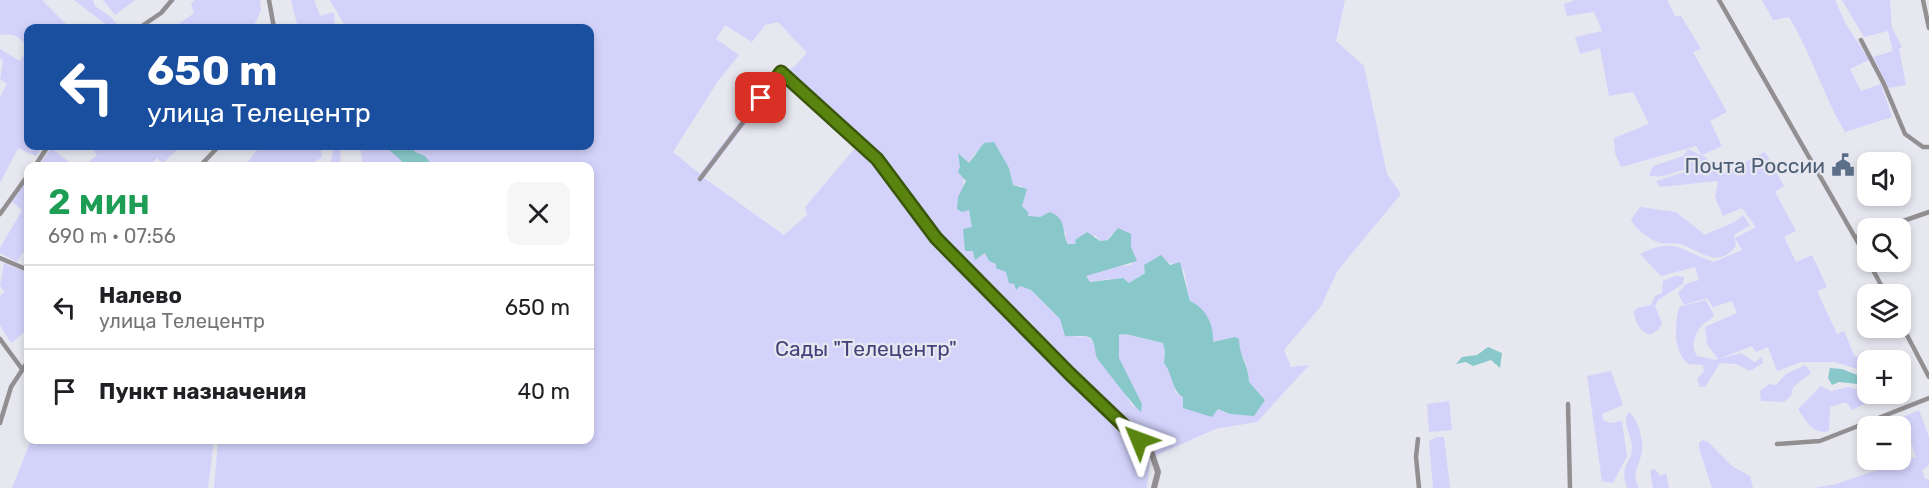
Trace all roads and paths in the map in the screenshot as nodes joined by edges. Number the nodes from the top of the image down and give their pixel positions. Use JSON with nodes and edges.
{"nodes":[{"id":1,"x":172,"y":0,"type":"edge"},
{"id":2,"x":269,"y":0,"type":"edge"},
{"id":3,"x":1719,"y":0,"type":"edge"},
{"id":4,"x":1923,"y":0,"type":"edge"},
{"id":5,"x":145,"y":24,"type":"edge"},
{"id":6,"x":273,"y":24,"type":"edge"},
{"id":7,"x":1929,"y":28,"type":"edge"},
{"id":8,"x":1861,"y":40,"type":"dead end"},
{"id":9,"x":781,"y":72,"type":"joint"},
{"id":10,"x":1929,"y":147,"type":"edge"},
{"id":11,"x":215,"y":150,"type":"edge"},
{"id":12,"x":204,"y":162,"type":"edge"},
{"id":13,"x":700,"y":179,"type":"dead end"},
{"id":14,"x":24,"y":181,"type":"edge"},
{"id":15,"x":1929,"y":212,"type":"edge"},
{"id":16,"x":0,"y":214,"type":"edge"},
{"id":17,"x":1911,"y":218,"type":"edge"},
{"id":18,"x":1856,"y":237,"type":"edge"},
{"id":19,"x":0,"y":258,"type":"edge"},
{"id":20,"x":24,"y":268,"type":"edge"},
{"id":21,"x":1908,"y":338,"type":"edge"},
{"id":22,"x":0,"y":339,"type":"edge"},
{"id":23,"x":24,"y":366,"type":"edge"},
{"id":24,"x":22,"y":369,"type":"junction"},
{"id":25,"x":1929,"y":377,"type":"edge"},
{"id":26,"x":1929,"y":398,"type":"edge"},
{"id":27,"x":1568,"y":404,"type":"dead end"},
{"id":28,"x":0,"y":423,"type":"edge"},
{"id":29,"x":1418,"y":439,"type":"dead end"},
{"id":30,"x":1777,"y":444,"type":"dead end"},
{"id":31,"x":1154,"y":488,"type":"edge"},
{"id":32,"x":1419,"y":488,"type":"edge"},
{"id":33,"x":1570,"y":488,"type":"edge"}],
"edges":[{"from":1,"to":5,"type":"street"},
{"from":2,"to":6,"type":"street"},
{"from":3,"to":18,"type":"street"},
{"from":4,"to":7,"type":"street"},
{"from":8,"to":10,"type":"street"},
{"from":9,"to":13,"type":"street"},
{"from":9,"to":31,"type":"street"},
{"from":11,"to":12,"type":"street"},
{"from":14,"to":16,"type":"street"},
{"from":15,"to":17,"type":"street"},
{"from":19,"to":20,"type":"street"},
{"from":21,"to":25,"type":"street"},
{"from":22,"to":24,"type":"street"},
{"from":23,"to":24,"type":"street"},
{"from":24,"to":28,"type":"street"},
{"from":26,"to":30,"type":"street"},
{"from":27,"to":33,"type":"street"},
{"from":29,"to":32,"type":"street"}]}
